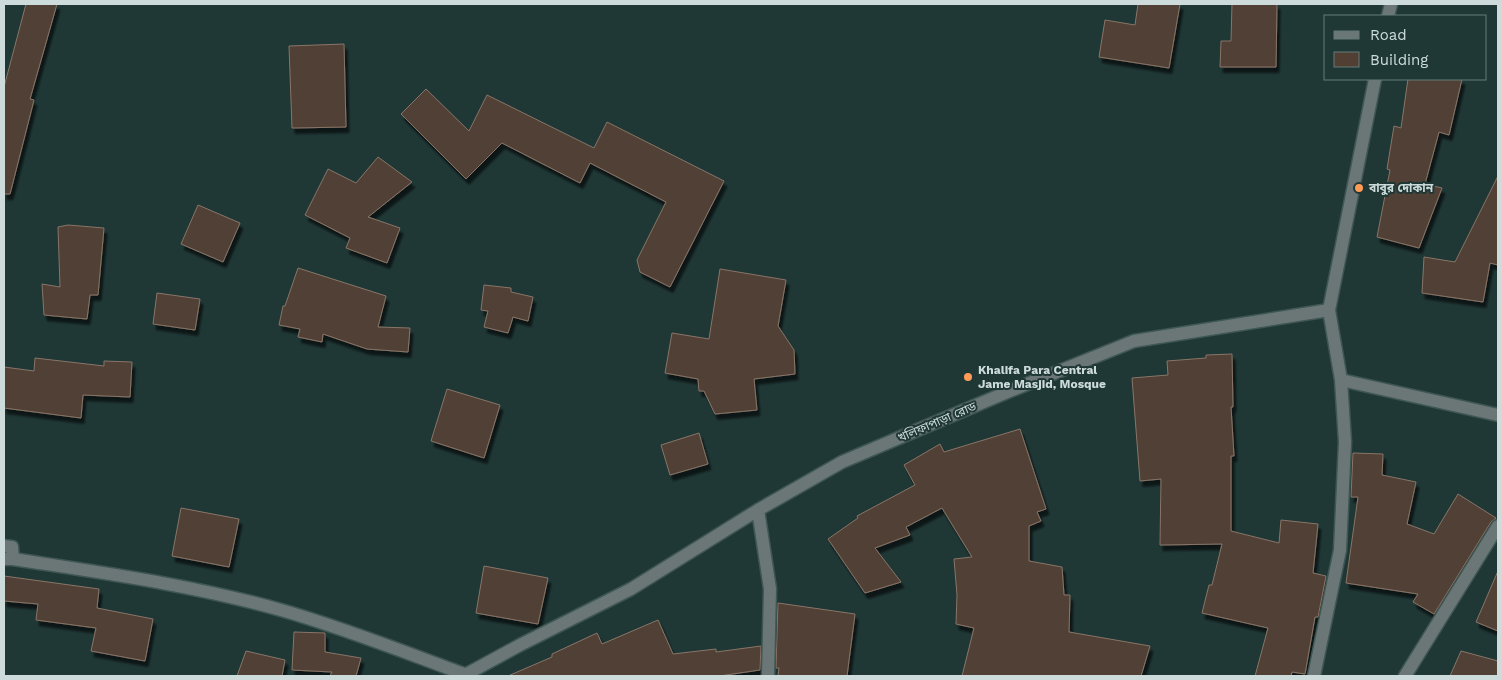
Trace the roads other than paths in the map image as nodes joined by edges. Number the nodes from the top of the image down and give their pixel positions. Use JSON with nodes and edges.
{"nodes":[{"id":1,"x":1376,"y":80,"type":"edge"},
{"id":2,"x":1329,"y":310,"type":"junction"},
{"id":3,"x":1341,"y":380,"type":"junction"},
{"id":4,"x":1498,"y":416,"type":"edge"},
{"id":5,"x":758,"y":510,"type":"junction"},
{"id":6,"x":1498,"y":526,"type":"edge"},
{"id":7,"x":4,"y":546,"type":"edge"},
{"id":8,"x":8,"y":559,"type":"edge"},
{"id":9,"x":464,"y":675,"type":"edge"},
{"id":10,"x":768,"y":676,"type":"edge"},
{"id":11,"x":1314,"y":676,"type":"edge"},
{"id":12,"x":1405,"y":676,"type":"edge"}],
"edges":[{"from":1,"to":2,"type":"street"},
{"from":2,"to":3,"type":"street"},
{"from":2,"to":5,"type":"street","name":"খলিফাপাড়া রোড"},
{"from":3,"to":4,"type":"street"},
{"from":3,"to":11,"type":"street"},
{"from":5,"to":9,"type":"street","name":"খলিফাপাড়া রোড"},
{"from":5,"to":10,"type":"street"},
{"from":6,"to":12,"type":"street"},
{"from":7,"to":8,"type":"street"},
{"from":8,"to":9,"type":"street"}]}
